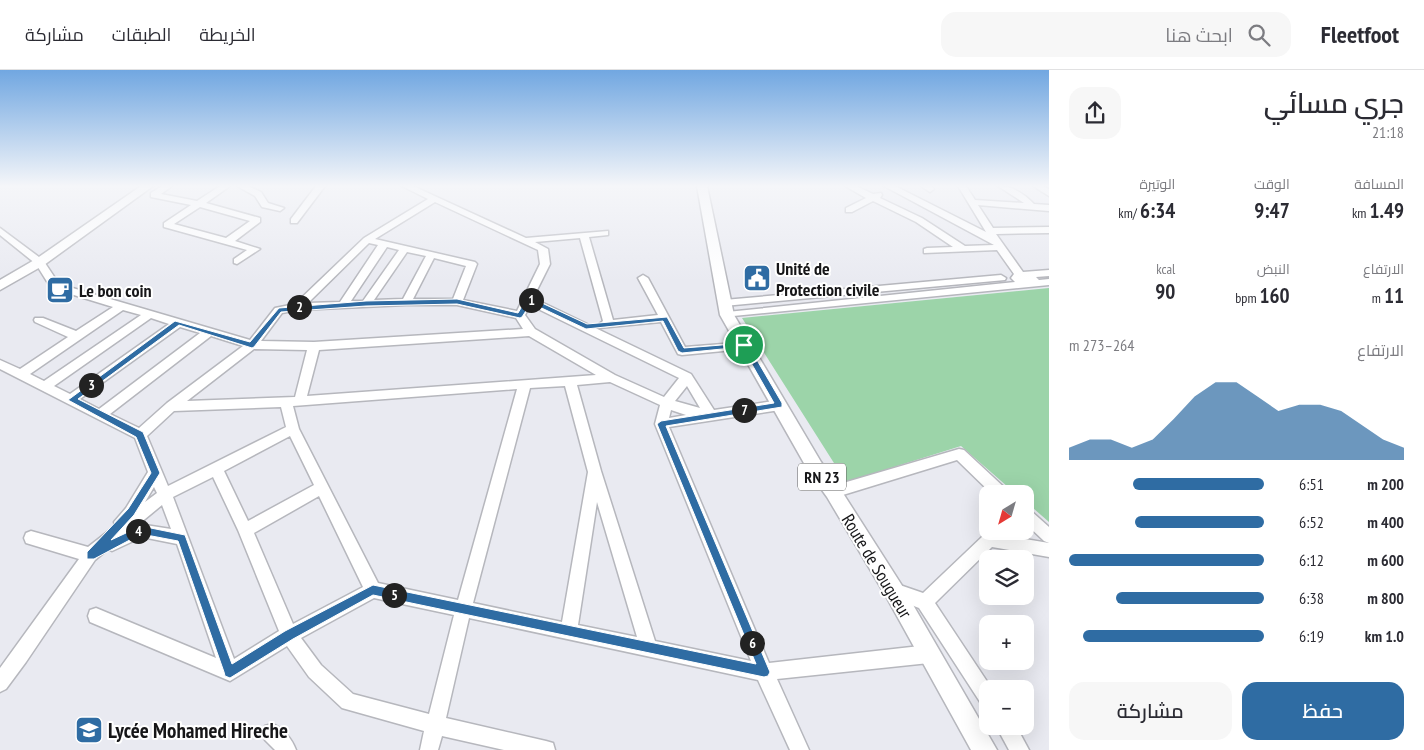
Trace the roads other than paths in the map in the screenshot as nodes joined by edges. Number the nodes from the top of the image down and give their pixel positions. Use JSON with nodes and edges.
{"nodes":[{"id":1,"x":103,"y":218,"type":"edge"},
{"id":2,"x":178,"y":218,"type":"edge"},
{"id":3,"x":249,"y":218,"type":"edge"},
{"id":4,"x":297,"y":218,"type":"edge"},
{"id":5,"x":403,"y":218,"type":"edge"},
{"id":6,"x":475,"y":218,"type":"edge"},
{"id":7,"x":708,"y":218,"type":"edge"},
{"id":8,"x":914,"y":218,"type":"edge"},
{"id":9,"x":923,"y":218,"type":"edge"},
{"id":10,"x":949,"y":218,"type":"edge"},
{"id":11,"x":982,"y":218,"type":"edge"},
{"id":12,"x":919,"y":220,"type":"junction"},
{"id":13,"x":294,"y":221,"type":"dead end"},
{"id":14,"x":1049,"y":230,"type":"edge"},
{"id":15,"x":0,"y":231,"type":"edge"},
{"id":16,"x":990,"y":231,"type":"junction"},
{"id":17,"x":605,"y":233,"type":"dead end"},
{"id":18,"x":584,"y":235,"type":"junction"},
{"id":19,"x":367,"y":240,"type":"junction"},
{"id":20,"x":524,"y":240,"type":"junction"},
{"id":21,"x":228,"y":242,"type":"junction"},
{"id":22,"x":384,"y":244,"type":"junction"},
{"id":23,"x":998,"y":244,"type":"junction"},
{"id":24,"x":405,"y":248,"type":"junction"},
{"id":25,"x":963,"y":249,"type":"junction"},
{"id":26,"x":927,"y":251,"type":"dead end"},
{"id":27,"x":432,"y":254,"type":"junction"},
{"id":28,"x":237,"y":261,"type":"dead end"},
{"id":29,"x":40,"y":262,"type":"junction"},
{"id":30,"x":1049,"y":273,"type":"edge"},
{"id":31,"x":644,"y":278,"type":"dead end"},
{"id":32,"x":1025,"y":279,"type":"junction"},
{"id":33,"x":1049,"y":282,"type":"edge"},
{"id":34,"x":0,"y":286,"type":"edge"},
{"id":35,"x":529,"y":300,"type":"junction"},
{"id":36,"x":406,"y":302,"type":"junction"},
{"id":37,"x":457,"y":302,"type":"junction"},
{"id":38,"x":366,"y":304,"type":"junction"},
{"id":39,"x":342,"y":305,"type":"junction"},
{"id":40,"x":121,"y":306,"type":"junction"},
{"id":41,"x":298,"y":307,"type":"junction"},
{"id":42,"x":725,"y":309,"type":"junction"},
{"id":43,"x":150,"y":314,"type":"junction"},
{"id":44,"x":520,"y":315,"type":"junction"},
{"id":45,"x":665,"y":318,"type":"junction"},
{"id":46,"x":39,"y":320,"type":"dead end"},
{"id":47,"x":178,"y":323,"type":"junction"},
{"id":48,"x":609,"y":324,"type":"junction"},
{"id":49,"x":586,"y":327,"type":"junction"},
{"id":50,"x":209,"y":332,"type":"junction"},
{"id":51,"x":531,"y":332,"type":"junction"},
{"id":52,"x":77,"y":336,"type":"junction"},
{"id":53,"x":252,"y":345,"type":"junction"},
{"id":54,"x":744,"y":345,"type":"junction"},
{"id":55,"x":314,"y":346,"type":"junction"},
{"id":56,"x":0,"y":364,"type":"edge"},
{"id":57,"x":20,"y":375,"type":"junction"},
{"id":58,"x":687,"y":377,"type":"junction"},
{"id":59,"x":611,"y":378,"type":"junction"},
{"id":60,"x":570,"y":380,"type":"junction"},
{"id":61,"x":525,"y":383,"type":"junction"},
{"id":62,"x":45,"y":386,"type":"junction"},
{"id":63,"x":72,"y":400,"type":"junction"},
{"id":64,"x":293,"y":402,"type":"junction"},
{"id":65,"x":667,"y":402,"type":"junction"},
{"id":66,"x":780,"y":405,"type":"junction"},
{"id":67,"x":171,"y":406,"type":"junction"},
{"id":68,"x":101,"y":414,"type":"junction"},
{"id":69,"x":711,"y":415,"type":"junction"},
{"id":70,"x":661,"y":424,"type":"junction"},
{"id":71,"x":293,"y":429,"type":"junction"},
{"id":72,"x":140,"y":435,"type":"junction"},
{"id":73,"x":216,"y":468,"type":"junction"},
{"id":74,"x":594,"y":471,"type":"junction"},
{"id":75,"x":155,"y":473,"type":"junction"},
{"id":76,"x":992,"y":485,"type":"edge"},
{"id":77,"x":322,"y":488,"type":"junction"},
{"id":78,"x":833,"y":492,"type":"junction"},
{"id":79,"x":164,"y":495,"type":"junction"},
{"id":80,"x":1034,"y":522,"type":"edge"},
{"id":81,"x":245,"y":530,"type":"junction"},
{"id":82,"x":1049,"y":536,"type":"edge"},
{"id":83,"x":31,"y":538,"type":"dead end"},
{"id":84,"x":182,"y":538,"type":"junction"},
{"id":85,"x":1049,"y":550,"type":"edge"},
{"id":86,"x":90,"y":555,"type":"junction"},
{"id":87,"x":373,"y":590,"type":"junction"},
{"id":88,"x":894,"y":591,"type":"junction"},
{"id":89,"x":925,"y":602,"type":"junction"},
{"id":90,"x":463,"y":610,"type":"junction"},
{"id":91,"x":96,"y":616,"type":"dead end"},
{"id":92,"x":568,"y":631,"type":"junction"},
{"id":93,"x":289,"y":635,"type":"junction"},
{"id":94,"x":649,"y":648,"type":"junction"},
{"id":95,"x":930,"y":654,"type":"junction"},
{"id":96,"x":230,"y":672,"type":"junction"},
{"id":97,"x":764,"y":672,"type":"junction"},
{"id":98,"x":0,"y":682,"type":"edge"},
{"id":99,"x":979,"y":685,"type":"edge"},
{"id":100,"x":435,"y":725,"type":"junction"},
{"id":101,"x":272,"y":733,"type":"dead end"},
{"id":102,"x":1011,"y":735,"type":"edge"},
{"id":103,"x":287,"y":750,"type":"edge"},
{"id":104,"x":429,"y":750,"type":"edge"},
{"id":105,"x":546,"y":750,"type":"edge"},
{"id":106,"x":800,"y":750,"type":"edge"},
{"id":107,"x":985,"y":750,"type":"edge"},
{"id":108,"x":1020,"y":750,"type":"edge"}],
"edges":[{"from":1,"to":29,"type":"main road"},
{"from":2,"to":21,"type":"street"},
{"from":3,"to":21,"type":"street"},
{"from":4,"to":13,"type":"street"},
{"from":5,"to":19,"type":"street"},
{"from":6,"to":20,"type":"street"},
{"from":7,"to":42,"type":"main road","name":"Route de Sougueur","number":"RN 23"},
{"from":8,"to":12,"type":"street"},
{"from":9,"to":12,"type":"street"},
{"from":10,"to":23,"type":"street"},
{"from":11,"to":16,"type":"street"},
{"from":12,"to":25,"type":"street"},
{"from":14,"to":16,"type":"street"},
{"from":15,"to":29,"type":"street"},
{"from":16,"to":23,"type":"street"},
{"from":17,"to":18,"type":"street"},
{"from":18,"to":20,"type":"street"},
{"from":18,"to":48,"type":"street"},
{"from":19,"to":22,"type":"street"},
{"from":19,"to":41,"type":"street"},
{"from":20,"to":35,"type":"street"},
{"from":21,"to":28,"type":"street"},
{"from":22,"to":24,"type":"street"},
{"from":22,"to":39,"type":"street"},
{"from":23,"to":25,"type":"street"},
{"from":23,"to":32,"type":"street"},
{"from":24,"to":27,"type":"street"},
{"from":24,"to":38,"type":"street"},
{"from":25,"to":26,"type":"street"},
{"from":27,"to":36,"type":"street"},
{"from":27,"to":37,"type":"street"},
{"from":29,"to":34,"type":"main road"},
{"from":29,"to":40,"type":"street"},
{"from":30,"to":32,"type":"street"},
{"from":31,"to":45,"type":"street"},
{"from":32,"to":33,"type":"street"},
{"from":32,"to":42,"type":"street"},
{"from":35,"to":44,"type":"street"},
{"from":35,"to":49,"type":"street"},
{"from":36,"to":37,"type":"street"},
{"from":36,"to":38,"type":"street"},
{"from":37,"to":44,"type":"street"},
{"from":38,"to":39,"type":"street"},
{"from":39,"to":41,"type":"street"},
{"from":40,"to":43,"type":"street"},
{"from":40,"to":52,"type":"street"},
{"from":41,"to":53,"type":"street"},
{"from":42,"to":54,"type":"main road","name":"Route de Sougueur","number":"RN 23"},
{"from":43,"to":47,"type":"street"},
{"from":43,"to":62,"type":"street"},
{"from":44,"to":51,"type":"street"},
{"from":45,"to":48,"type":"street"},
{"from":45,"to":54,"type":"street"},
{"from":46,"to":52,"type":"street"},
{"from":47,"to":50,"type":"street"},
{"from":47,"to":63,"type":"street"},
{"from":48,"to":49,"type":"street"},
{"from":49,"to":58,"type":"street"},
{"from":50,"to":53,"type":"street"},
{"from":50,"to":68,"type":"street"},
{"from":51,"to":55,"type":"street"},
{"from":51,"to":59,"type":"street"},
{"from":52,"to":57,"type":"street"},
{"from":53,"to":55,"type":"street"},
{"from":53,"to":67,"type":"street"},
{"from":54,"to":66,"type":"main road","name":"Route de Sougueur","number":"RN 23"},
{"from":55,"to":64,"type":"street"},
{"from":56,"to":57,"type":"street"},
{"from":57,"to":62,"type":"street"},
{"from":58,"to":65,"type":"street"},
{"from":58,"to":69,"type":"street"},
{"from":59,"to":60,"type":"street"},
{"from":59,"to":65,"type":"street"},
{"from":60,"to":61,"type":"street"},
{"from":60,"to":74,"type":"street"},
{"from":61,"to":64,"type":"street"},
{"from":61,"to":90,"type":"street"},
{"from":62,"to":63,"type":"street"},
{"from":63,"to":68,"type":"street"},
{"from":64,"to":67,"type":"street"},
{"from":64,"to":71,"type":"street"},
{"from":65,"to":69,"type":"street"},
{"from":65,"to":70,"type":"street"},
{"from":66,"to":69,"type":"street"},
{"from":66,"to":78,"type":"main road","name":"Route de Sougueur","number":"RN 23"},
{"from":67,"to":72,"type":"street"},
{"from":68,"to":72,"type":"street"},
{"from":69,"to":70,"type":"street"},
{"from":70,"to":97,"type":"street"},
{"from":71,"to":73,"type":"street"},
{"from":71,"to":77,"type":"street"},
{"from":72,"to":75,"type":"street"},
{"from":73,"to":79,"type":"street"},
{"from":73,"to":81,"type":"street"},
{"from":74,"to":92,"type":"street"},
{"from":74,"to":94,"type":"street"},
{"from":75,"to":79,"type":"street"},
{"from":75,"to":86,"type":"street"},
{"from":76,"to":78,"type":"street"},
{"from":77,"to":81,"type":"street"},
{"from":77,"to":87,"type":"street"},
{"from":78,"to":88,"type":"main road","name":"Route de Sougueur","number":"RN 23"},
{"from":79,"to":84,"type":"street"},
{"from":79,"to":86,"type":"street"},
{"from":80,"to":82,"type":"street"},
{"from":81,"to":93,"type":"street"},
{"from":83,"to":86,"type":"street"},
{"from":84,"to":86,"type":"street"},
{"from":84,"to":96,"type":"street"},
{"from":85,"to":89,"type":"street"},
{"from":86,"to":98,"type":"street"},
{"from":87,"to":90,"type":"street"},
{"from":87,"to":93,"type":"street"},
{"from":88,"to":89,"type":"street"},
{"from":88,"to":95,"type":"main road","name":"Route de Sougueur","number":"RN 23"},
{"from":89,"to":99,"type":"street"},
{"from":90,"to":92,"type":"street"},
{"from":90,"to":100,"type":"street"},
{"from":91,"to":96,"type":"street"},
{"from":92,"to":94,"type":"street"},
{"from":93,"to":96,"type":"street"},
{"from":93,"to":100,"type":"street"},
{"from":94,"to":97,"type":"street"},
{"from":95,"to":97,"type":"street"},
{"from":95,"to":107,"type":"main road","name":"Route de Sougueur","number":"RN 23"},
{"from":97,"to":106,"type":"street"},
{"from":100,"to":104,"type":"street"},
{"from":100,"to":105,"type":"street"},
{"from":101,"to":103,"type":"street"},
{"from":102,"to":108,"type":"street"}]}
